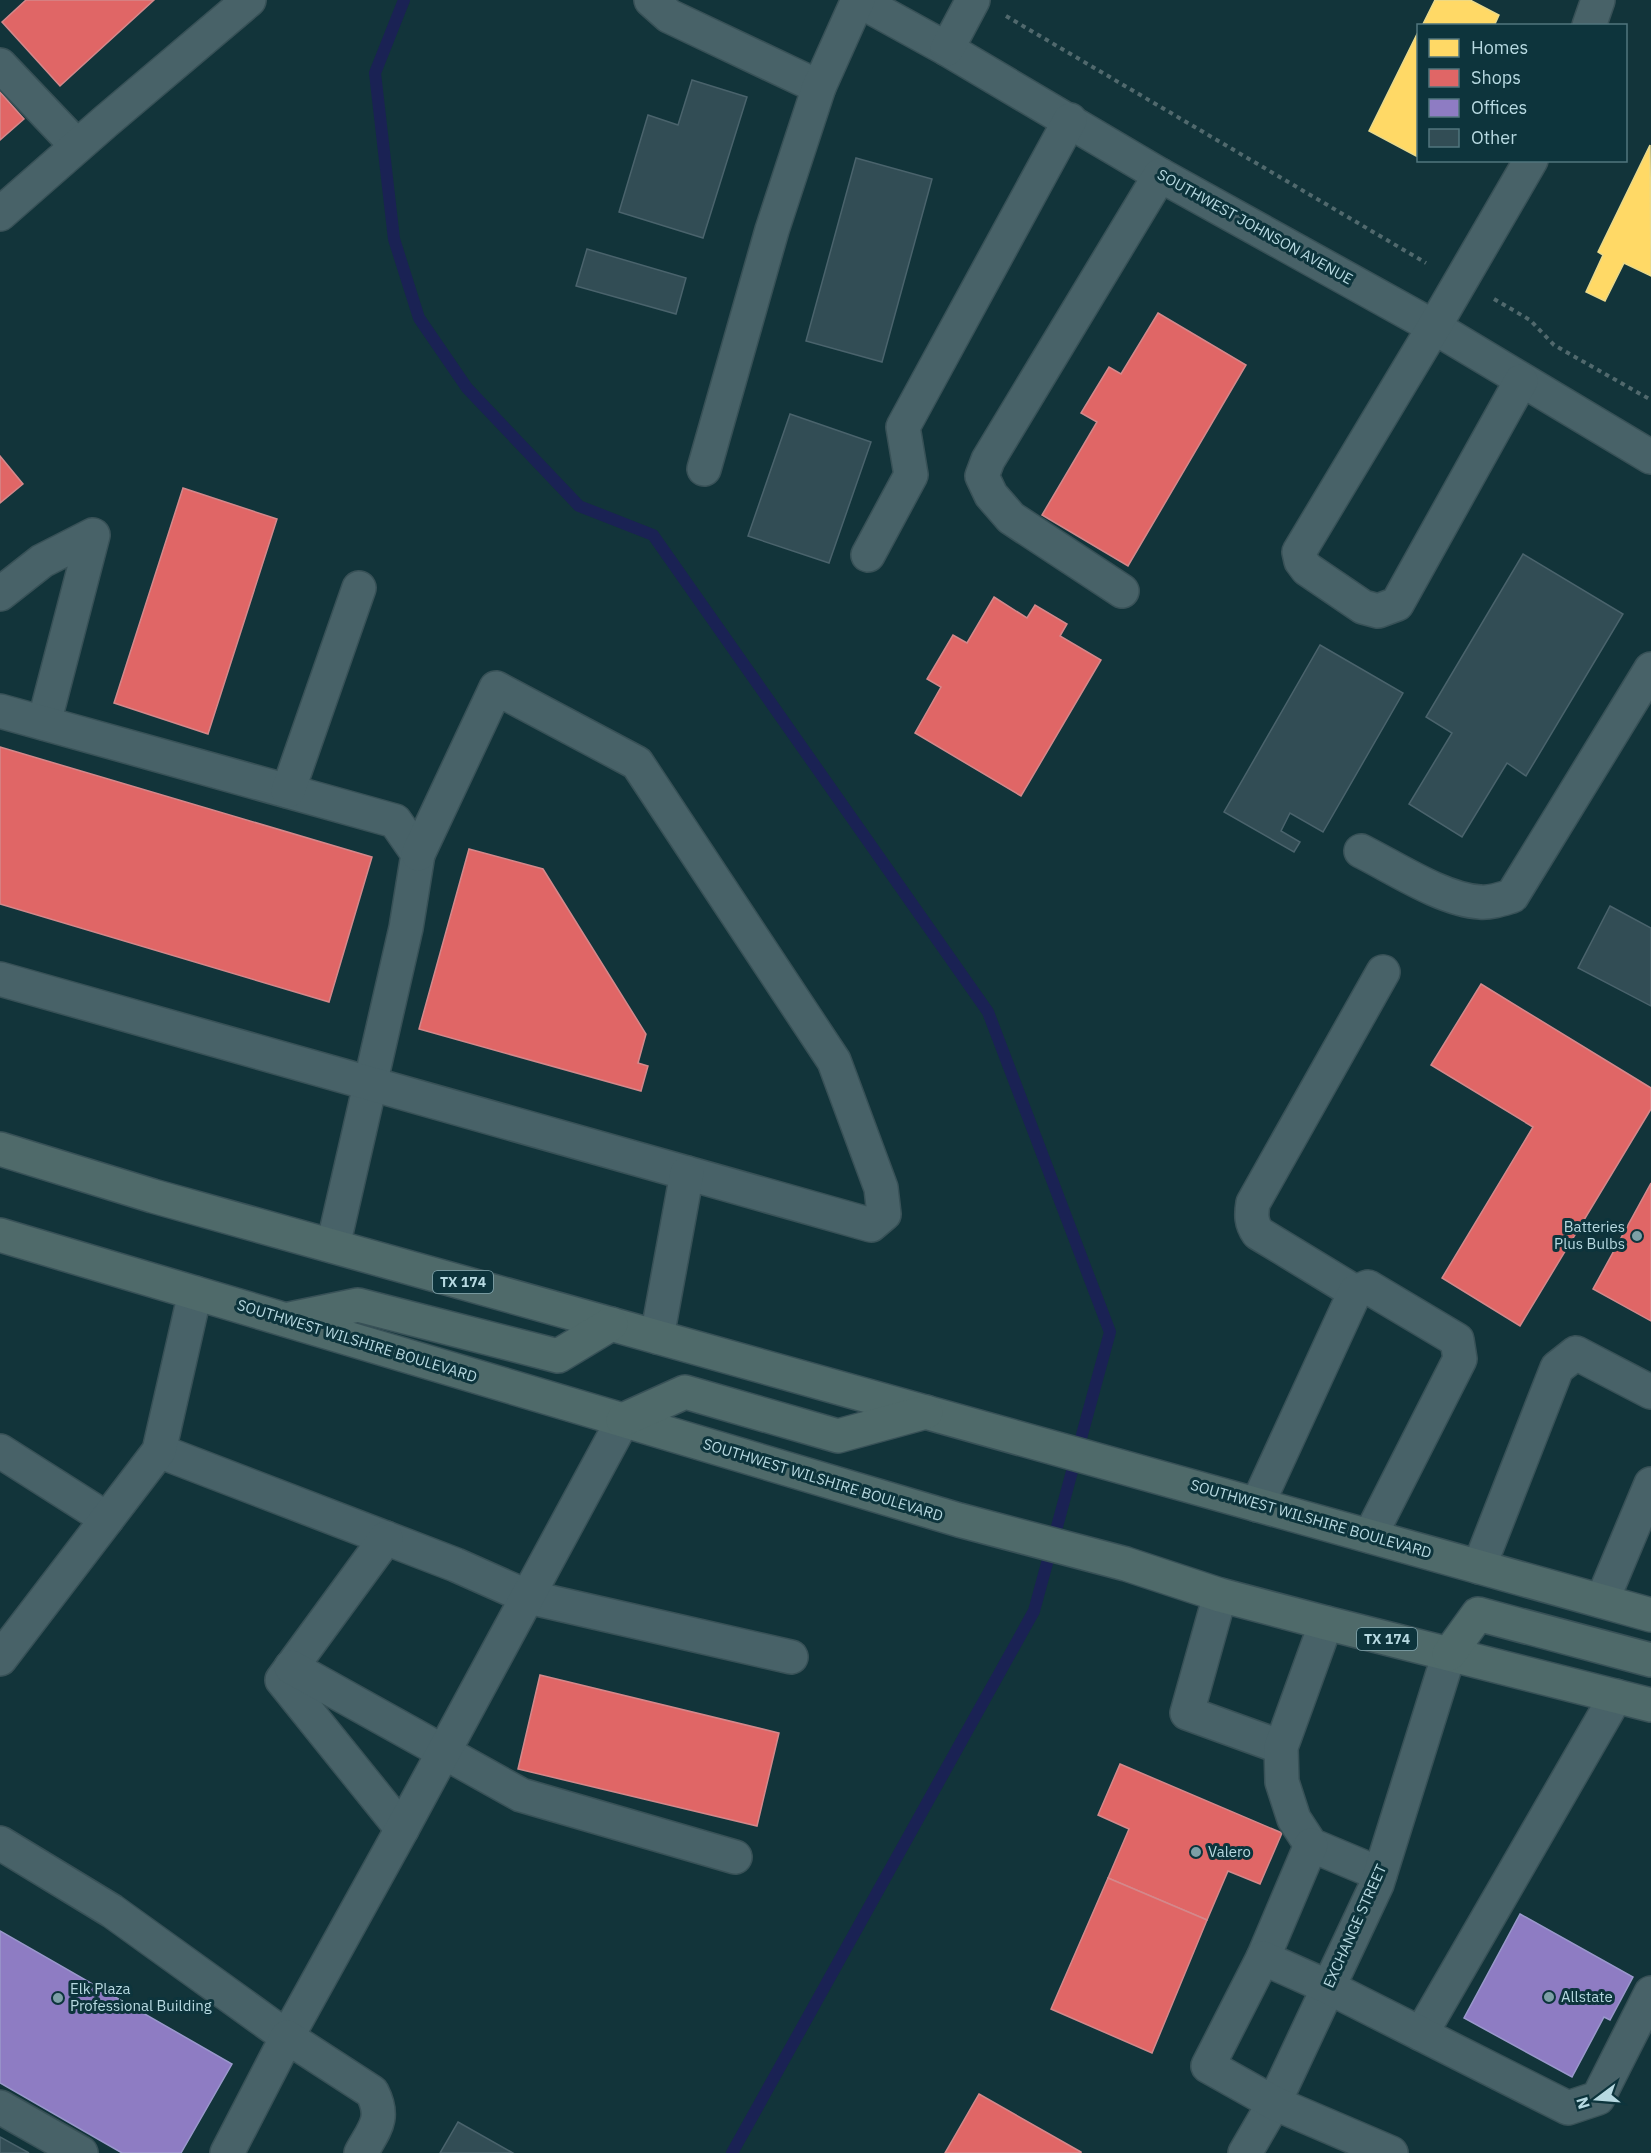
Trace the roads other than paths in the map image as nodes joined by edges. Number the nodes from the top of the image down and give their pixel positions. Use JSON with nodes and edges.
{"nodes":[{"id":1,"x":249,"y":0,"type":"edge"},
{"id":2,"x":651,"y":0,"type":"edge"},
{"id":3,"x":858,"y":0,"type":"edge"},
{"id":4,"x":973,"y":0,"type":"edge"},
{"id":5,"x":1598,"y":0,"type":"edge"},
{"id":6,"x":1590,"y":24,"type":"edge"},
{"id":7,"x":947,"y":49,"type":"junction"},
{"id":8,"x":0,"y":65,"type":"edge"},
{"id":9,"x":819,"y":87,"type":"junction"},
{"id":10,"x":1070,"y":120,"type":"junction"},
{"id":11,"x":77,"y":146,"type":"junction"},
{"id":12,"x":1530,"y":162,"type":"edge"},
{"id":13,"x":1160,"y":175,"type":"junction"},
{"id":14,"x":0,"y":214,"type":"edge"},
{"id":15,"x":1434,"y":327,"type":"junction"},
{"id":16,"x":1521,"y":381,"type":"junction"},
{"id":17,"x":1651,"y":457,"type":"edge"},
{"id":18,"x":704,"y":469,"type":"dead end"},
{"id":19,"x":868,"y":555,"type":"dead end"},
{"id":20,"x":359,"y":588,"type":"dead end"},
{"id":21,"x":1122,"y":591,"type":"dead end"},
{"id":22,"x":0,"y":594,"type":"edge"},
{"id":23,"x":1651,"y":669,"type":"edge"},
{"id":24,"x":0,"y":711,"type":"edge"},
{"id":25,"x":44,"y":723,"type":"junction"},
{"id":26,"x":288,"y":791,"type":"junction"},
{"id":27,"x":1361,"y":851,"type":"dead end"},
{"id":28,"x":418,"y":854,"type":"junction"},
{"id":29,"x":1383,"y":972,"type":"dead end"},
{"id":30,"x":0,"y":979,"type":"edge"},
{"id":31,"x":369,"y":1084,"type":"junction"},
{"id":32,"x":0,"y":1149,"type":"edge"},
{"id":33,"x":687,"y":1173,"type":"junction"},
{"id":34,"x":0,"y":1235,"type":"edge"},
{"id":35,"x":333,"y":1246,"type":"junction"},
{"id":36,"x":1355,"y":1292,"type":"junction"},
{"id":37,"x":195,"y":1293,"type":"junction"},
{"id":38,"x":286,"y":1320,"type":"junction"},
{"id":39,"x":611,"y":1324,"type":"junction"},
{"id":40,"x":657,"y":1337,"type":"junction"},
{"id":41,"x":1651,"y":1392,"type":"edge"},
{"id":42,"x":926,"y":1412,"type":"junction"},
{"id":43,"x":623,"y":1420,"type":"junction"},
{"id":44,"x":0,"y":1451,"type":"edge"},
{"id":45,"x":159,"y":1451,"type":"junction"},
{"id":46,"x":1651,"y":1484,"type":"edge"},
{"id":47,"x":1257,"y":1505,"type":"junction"},
{"id":48,"x":107,"y":1519,"type":"junction"},
{"id":49,"x":1370,"y":1536,"type":"junction"},
{"id":50,"x":386,"y":1538,"type":"junction"},
{"id":51,"x":1479,"y":1567,"type":"junction"},
{"id":52,"x":1220,"y":1595,"type":"junction"},
{"id":53,"x":528,"y":1597,"type":"junction"},
{"id":54,"x":1602,"y":1601,"type":"junction"},
{"id":55,"x":1651,"y":1615,"type":"edge"},
{"id":56,"x":1326,"y":1623,"type":"junction"},
{"id":57,"x":1449,"y":1654,"type":"junction"},
{"id":58,"x":791,"y":1657,"type":"dead end"},
{"id":59,"x":0,"y":1659,"type":"edge"},
{"id":60,"x":1651,"y":1660,"type":"edge"},
{"id":61,"x":291,"y":1667,"type":"junction"},
{"id":62,"x":1616,"y":1696,"type":"junction"},
{"id":63,"x":1651,"y":1706,"type":"edge"},
{"id":64,"x":1281,"y":1747,"type":"junction"},
{"id":65,"x":444,"y":1753,"type":"junction"},
{"id":66,"x":402,"y":1829,"type":"junction"},
{"id":67,"x":0,"y":1843,"type":"edge"},
{"id":68,"x":1311,"y":1845,"type":"junction"},
{"id":69,"x":735,"y":1857,"type":"dead end"},
{"id":70,"x":1380,"y":1874,"type":"junction"},
{"id":71,"x":1263,"y":1958,"type":"junction"},
{"id":72,"x":1328,"y":1987,"type":"junction"},
{"id":73,"x":1651,"y":1993,"type":"edge"},
{"id":74,"x":1421,"y":2034,"type":"junction"},
{"id":75,"x":287,"y":2037,"type":"junction"},
{"id":76,"x":1274,"y":2103,"type":"junction"},
{"id":77,"x":0,"y":2108,"type":"edge"},
{"id":78,"x":81,"y":2153,"type":"edge"},
{"id":79,"x":227,"y":2153,"type":"edge"},
{"id":80,"x":361,"y":2153,"type":"edge"},
{"id":81,"x":1245,"y":2153,"type":"edge"},
{"id":82,"x":1390,"y":2153,"type":"edge"}],
"edges":[{"from":1,"to":11,"type":"street"},
{"from":2,"to":9,"type":"street"},
{"from":3,"to":7,"type":"street","name":"SOUTHWEST JOHNSON AVENUE"},
{"from":3,"to":9,"type":"street"},
{"from":4,"to":7,"type":"street"},
{"from":5,"to":6,"type":"street"},
{"from":7,"to":10,"type":"street","name":"SOUTHWEST JOHNSON AVENUE"},
{"from":8,"to":11,"type":"street"},
{"from":9,"to":18,"type":"street"},
{"from":10,"to":13,"type":"street","name":"SOUTHWEST JOHNSON AVENUE"},
{"from":10,"to":19,"type":"street"},
{"from":11,"to":14,"type":"street"},
{"from":12,"to":15,"type":"street"},
{"from":13,"to":15,"type":"street","name":"SOUTHWEST JOHNSON AVENUE"},
{"from":13,"to":21,"type":"street"},
{"from":15,"to":16,"type":"street","name":"SOUTHWEST JOHNSON AVENUE"},
{"from":15,"to":16,"type":"street"},
{"from":16,"to":17,"type":"street","name":"SOUTHWEST JOHNSON AVENUE"},
{"from":20,"to":26,"type":"street"},
{"from":22,"to":25,"type":"street"},
{"from":23,"to":27,"type":"street"},
{"from":24,"to":25,"type":"street"},
{"from":25,"to":26,"type":"street"},
{"from":26,"to":28,"type":"street"},
{"from":28,"to":31,"type":"street"},
{"from":28,"to":33,"type":"street"},
{"from":29,"to":36,"type":"street"},
{"from":30,"to":31,"type":"street"},
{"from":31,"to":33,"type":"street"},
{"from":31,"to":35,"type":"street"},
{"from":32,"to":35,"type":"main road","name":"SOUTHWEST WILSHIRE BOULEVARD","number":"TX 174"},
{"from":33,"to":40,"type":"street"},
{"from":34,"to":37,"type":"main road","name":"SOUTHWEST WILSHIRE BOULEVARD","number":"TX 174"},
{"from":35,"to":39,"type":"main road","name":"SOUTHWEST WILSHIRE BOULEVARD","number":"TX 174"},
{"from":36,"to":47,"type":"street"},
{"from":36,"to":49,"type":"street"},
{"from":37,"to":38,"type":"main road","name":"SOUTHWEST WILSHIRE BOULEVARD","number":"TX 174"},
{"from":37,"to":45,"type":"street"},
{"from":38,"to":39,"type":"main road"},
{"from":38,"to":43,"type":"main road","name":"SOUTHWEST WILSHIRE BOULEVARD","number":"TX 174"},
{"from":39,"to":40,"type":"main road","name":"SOUTHWEST WILSHIRE BOULEVARD","number":"TX 174"},
{"from":40,"to":42,"type":"main road","name":"SOUTHWEST WILSHIRE BOULEVARD","number":"TX 174"},
{"from":41,"to":51,"type":"street"},
{"from":42,"to":43,"type":"main road"},
{"from":42,"to":47,"type":"main road","name":"SOUTHWEST WILSHIRE BOULEVARD","number":"TX 174"},
{"from":43,"to":52,"type":"main road","name":"SOUTHWEST WILSHIRE BOULEVARD","number":"TX 174"},
{"from":43,"to":53,"type":"street"},
{"from":44,"to":48,"type":"street"},
{"from":45,"to":48,"type":"street"},
{"from":45,"to":50,"type":"street"},
{"from":46,"to":54,"type":"street"},
{"from":47,"to":49,"type":"main road","name":"SOUTHWEST WILSHIRE BOULEVARD","number":"TX 174"},
{"from":48,"to":59,"type":"street"},
{"from":49,"to":51,"type":"main road","name":"SOUTHWEST WILSHIRE BOULEVARD","number":"TX 174"},
{"from":50,"to":53,"type":"street"},
{"from":50,"to":61,"type":"street"},
{"from":51,"to":54,"type":"main road","name":"SOUTHWEST WILSHIRE BOULEVARD","number":"TX 174"},
{"from":52,"to":56,"type":"main road","name":"SOUTHWEST WILSHIRE BOULEVARD","number":"TX 174"},
{"from":52,"to":64,"type":"street"},
{"from":53,"to":58,"type":"street"},
{"from":53,"to":65,"type":"street"},
{"from":54,"to":55,"type":"main road","name":"SOUTHWEST WILSHIRE BOULEVARD","number":"TX 174"},
{"from":56,"to":57,"type":"main road","name":"SOUTHWEST WILSHIRE BOULEVARD","number":"TX 174"},
{"from":56,"to":64,"type":"street"},
{"from":57,"to":60,"type":"main road"},
{"from":57,"to":62,"type":"main road","name":"SOUTHWEST WILSHIRE BOULEVARD","number":"TX 174"},
{"from":57,"to":70,"type":"street","name":"EXCHANGE STREET"},
{"from":61,"to":65,"type":"street"},
{"from":61,"to":66,"type":"street"},
{"from":62,"to":63,"type":"main road","name":"SOUTHWEST WILSHIRE BOULEVARD","number":"TX 174"},
{"from":62,"to":74,"type":"street"},
{"from":64,"to":68,"type":"street"},
{"from":65,"to":66,"type":"street"},
{"from":65,"to":69,"type":"street"},
{"from":66,"to":75,"type":"street"},
{"from":67,"to":75,"type":"street"},
{"from":68,"to":70,"type":"street"},
{"from":68,"to":71,"type":"street"},
{"from":70,"to":72,"type":"street","name":"EXCHANGE STREET"},
{"from":71,"to":72,"type":"street"},
{"from":71,"to":76,"type":"street"},
{"from":72,"to":74,"type":"street"},
{"from":72,"to":76,"type":"street","name":"EXCHANGE STREET"},
{"from":73,"to":74,"type":"street"},
{"from":75,"to":79,"type":"street"},
{"from":75,"to":80,"type":"street"},
{"from":76,"to":81,"type":"street","name":"EXCHANGE STREET"},
{"from":76,"to":82,"type":"street"},
{"from":77,"to":78,"type":"street"}]}
